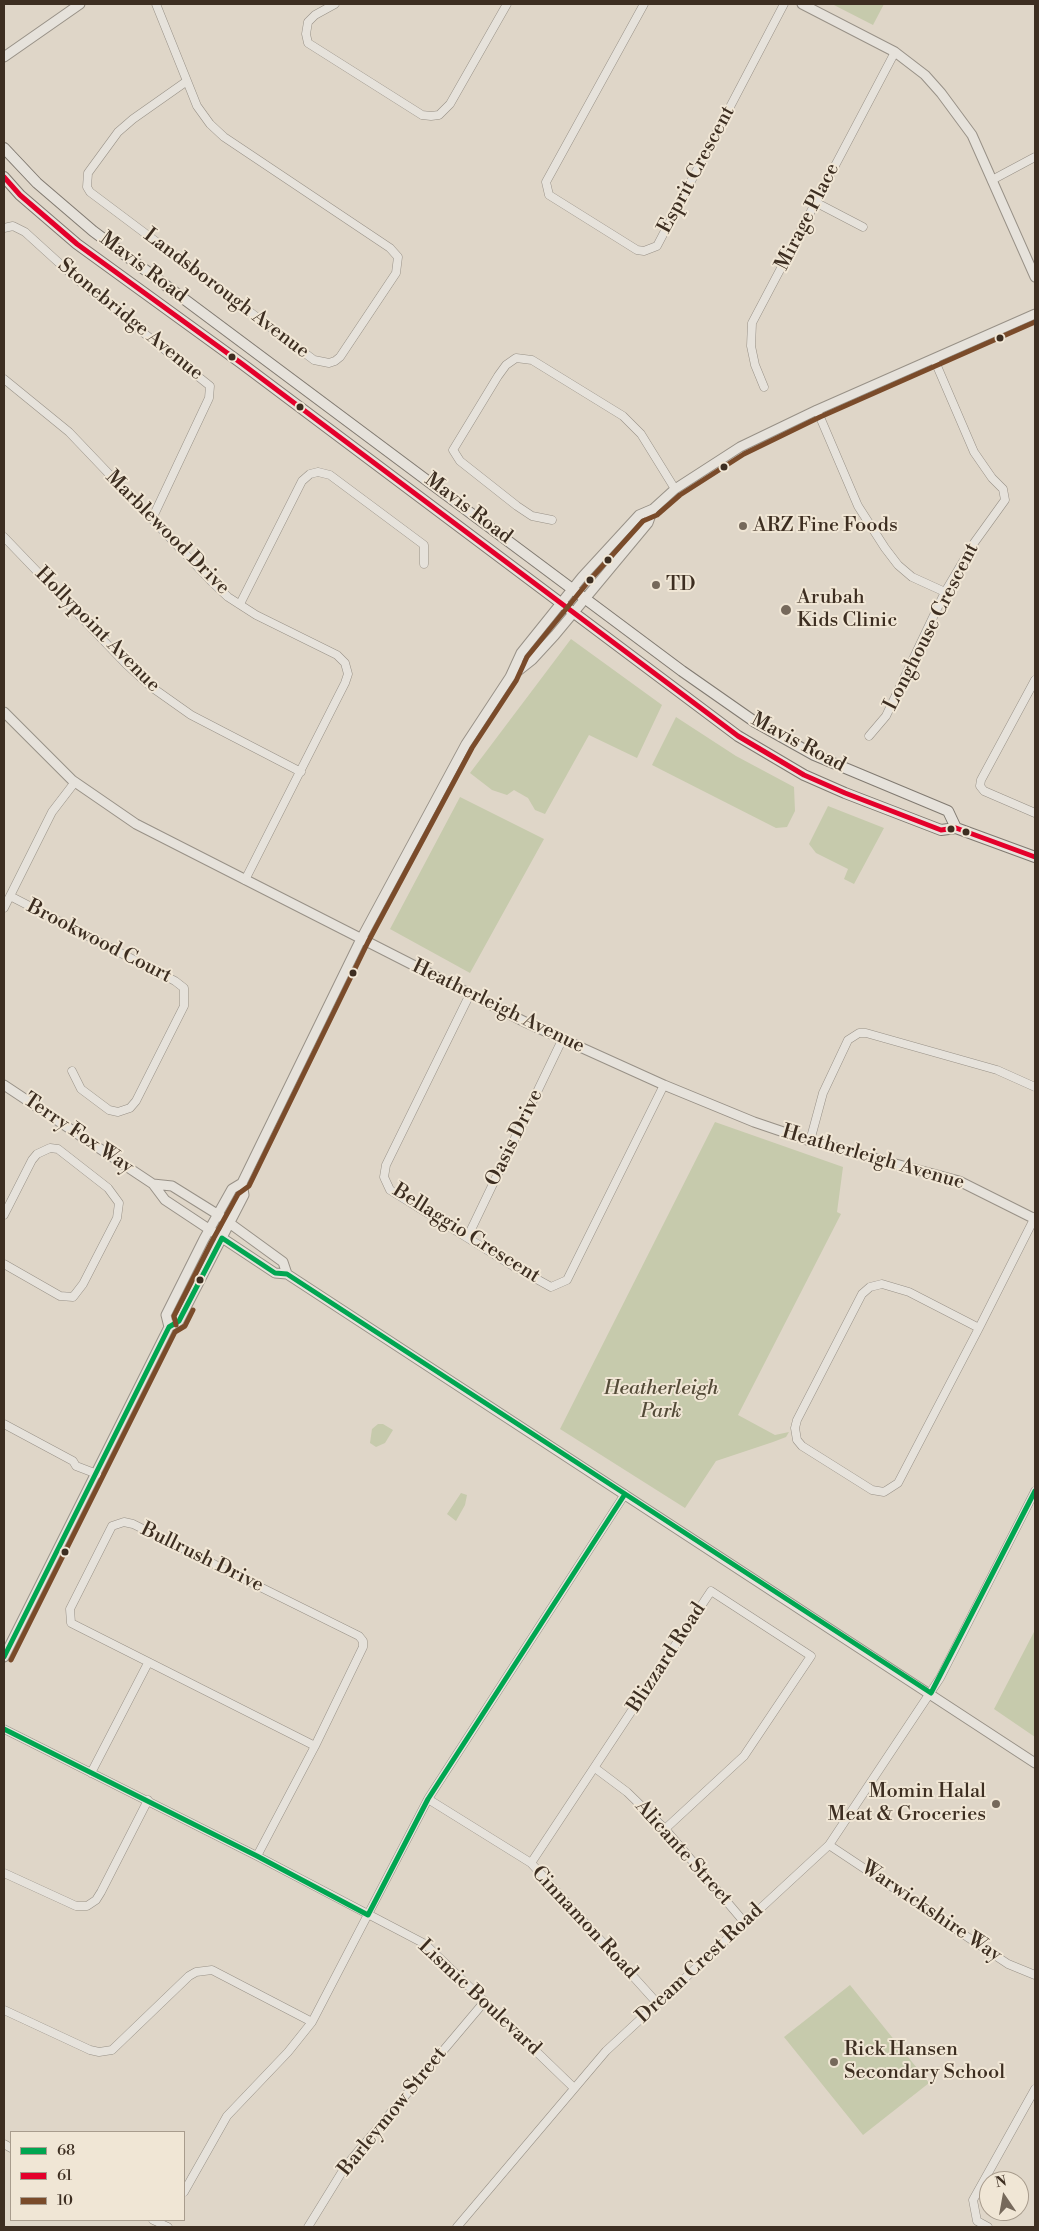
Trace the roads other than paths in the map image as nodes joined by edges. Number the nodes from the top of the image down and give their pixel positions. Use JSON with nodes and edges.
{"nodes":[{"id":1,"x":80,"y":4,"type":"edge"},
{"id":2,"x":156,"y":4,"type":"edge"},
{"id":3,"x":334,"y":4,"type":"edge"},
{"id":4,"x":507,"y":4,"type":"edge"},
{"id":5,"x":644,"y":4,"type":"edge"},
{"id":6,"x":784,"y":4,"type":"edge"},
{"id":7,"x":802,"y":4,"type":"edge"},
{"id":8,"x":894,"y":52,"type":"junction"},
{"id":9,"x":4,"y":57,"type":"edge"},
{"id":10,"x":187,"y":81,"type":"junction"},
{"id":11,"x":4,"y":148,"type":"edge"},
{"id":12,"x":1035,"y":157,"type":"edge"},
{"id":13,"x":4,"y":177,"type":"edge"},
{"id":14,"x":992,"y":180,"type":"junction"},
{"id":15,"x":816,"y":202,"type":"junction"},
{"id":16,"x":863,"y":227,"type":"dead end"},
{"id":17,"x":4,"y":228,"type":"edge"},
{"id":18,"x":1035,"y":277,"type":"edge"},
{"id":19,"x":1035,"y":314,"type":"edge"},
{"id":20,"x":934,"y":359,"type":"junction"},
{"id":21,"x":4,"y":379,"type":"edge"},
{"id":22,"x":764,"y":387,"type":"dead end"},
{"id":23,"x":817,"y":410,"type":"junction"},
{"id":24,"x":675,"y":489,"type":"junction"},
{"id":25,"x":653,"y":509,"type":"junction"},
{"id":26,"x":152,"y":519,"type":"junction"},
{"id":27,"x":552,"y":520,"type":"dead end"},
{"id":28,"x":4,"y":536,"type":"edge"},
{"id":29,"x":424,"y":564,"type":"dead end"},
{"id":30,"x":573,"y":587,"type":"junction"},
{"id":31,"x":945,"y":592,"type":"junction"},
{"id":32,"x":586,"y":597,"type":"junction"},
{"id":33,"x":240,"y":604,"type":"junction"},
{"id":34,"x":559,"y":604,"type":"junction"},
{"id":35,"x":572,"y":614,"type":"junction"},
{"id":36,"x":510,"y":677,"type":"junction"},
{"id":37,"x":1035,"y":680,"type":"edge"},
{"id":38,"x":4,"y":712,"type":"edge"},
{"id":39,"x":869,"y":736,"type":"dead end"},
{"id":40,"x":301,"y":772,"type":"junction"},
{"id":41,"x":75,"y":782,"type":"junction"},
{"id":42,"x":1035,"y":812,"type":"edge"},
{"id":43,"x":956,"y":828,"type":"junction"},
{"id":44,"x":1035,"y":857,"type":"edge"},
{"id":45,"x":245,"y":880,"type":"junction"},
{"id":46,"x":10,"y":896,"type":"junction"},
{"id":47,"x":4,"y":908,"type":"edge"},
{"id":48,"x":361,"y":939,"type":"junction"},
{"id":49,"x":470,"y":994,"type":"junction"},
{"id":50,"x":562,"y":1040,"type":"junction"},
{"id":51,"x":72,"y":1071,"type":"dead end"},
{"id":52,"x":4,"y":1084,"type":"edge"},
{"id":53,"x":664,"y":1085,"type":"junction"},
{"id":54,"x":1035,"y":1087,"type":"edge"},
{"id":55,"x":810,"y":1141,"type":"junction"},
{"id":56,"x":242,"y":1183,"type":"junction"},
{"id":57,"x":153,"y":1184,"type":"junction"},
{"id":58,"x":217,"y":1214,"type":"junction"},
{"id":59,"x":4,"y":1215,"type":"edge"},
{"id":60,"x":1035,"y":1218,"type":"edge"},
{"id":61,"x":230,"y":1223,"type":"junction"},
{"id":62,"x":209,"y":1229,"type":"junction"},
{"id":63,"x":468,"y":1236,"type":"junction"},
{"id":64,"x":222,"y":1238,"type":"junction"},
{"id":65,"x":4,"y":1264,"type":"edge"},
{"id":66,"x":287,"y":1274,"type":"junction"},
{"id":67,"x":169,"y":1327,"type":"junction"},
{"id":68,"x":979,"y":1328,"type":"junction"},
{"id":69,"x":4,"y":1424,"type":"edge"},
{"id":70,"x":97,"y":1474,"type":"junction"},
{"id":71,"x":1035,"y":1491,"type":"edge"},
{"id":72,"x":625,"y":1494,"type":"junction"},
{"id":73,"x":4,"y":1657,"type":"edge"},
{"id":74,"x":148,"y":1663,"type":"junction"},
{"id":75,"x":931,"y":1693,"type":"junction"},
{"id":76,"x":4,"y":1729,"type":"edge"},
{"id":77,"x":315,"y":1746,"type":"junction"},
{"id":78,"x":1035,"y":1763,"type":"edge"},
{"id":79,"x":595,"y":1768,"type":"junction"},
{"id":80,"x":91,"y":1773,"type":"junction"},
{"id":81,"x":428,"y":1799,"type":"junction"},
{"id":82,"x":148,"y":1800,"type":"junction"},
{"id":83,"x":665,"y":1828,"type":"junction"},
{"id":84,"x":829,"y":1845,"type":"junction"},
{"id":85,"x":257,"y":1856,"type":"junction"},
{"id":86,"x":531,"y":1863,"type":"junction"},
{"id":87,"x":4,"y":1873,"type":"edge"},
{"id":88,"x":368,"y":1915,"type":"junction"},
{"id":89,"x":745,"y":1923,"type":"junction"},
{"id":90,"x":1035,"y":1975,"type":"edge"},
{"id":91,"x":485,"y":2001,"type":"junction"},
{"id":92,"x":658,"y":2004,"type":"junction"},
{"id":93,"x":4,"y":2010,"type":"edge"},
{"id":94,"x":312,"y":2022,"type":"junction"},
{"id":95,"x":573,"y":2088,"type":"junction"},
{"id":96,"x":1035,"y":2089,"type":"edge"},
{"id":97,"x":185,"y":2190,"type":"edge"},
{"id":98,"x":308,"y":2227,"type":"edge"},
{"id":99,"x":457,"y":2227,"type":"edge"},
{"id":100,"x":988,"y":2227,"type":"edge"}],
"edges":[{"from":1,"to":9,"type":"street"},
{"from":2,"to":10,"type":"street","name":"Landsborough Avenue"},
{"from":3,"to":4,"type":"street"},
{"from":5,"to":6,"type":"street","name":"Esprit Crescent"},
{"from":7,"to":8,"type":"street"},
{"from":8,"to":14,"type":"street"},
{"from":8,"to":15,"type":"street","name":"Mirage Place"},
{"from":10,"to":10,"type":"street","name":"Landsborough Avenue"},
{"from":11,"to":30,"type":"main road","name":"Mavis Road"},
{"from":12,"to":14,"type":"street"},
{"from":13,"to":34,"type":"main road","name":"Mavis Road"},
{"from":14,"to":18,"type":"street"},
{"from":15,"to":16,"type":"street"},
{"from":15,"to":22,"type":"street","name":"Mirage Place"},
{"from":17,"to":26,"type":"street","name":"Stonebridge Avenue"},
{"from":19,"to":20,"type":"street"},
{"from":20,"to":23,"type":"street"},
{"from":20,"to":31,"type":"street","name":"Longhouse Crescent"},
{"from":21,"to":26,"type":"street","name":"Marblewood Drive"},
{"from":23,"to":24,"type":"street"},
{"from":23,"to":31,"type":"street"},
{"from":24,"to":25,"type":"street"},
{"from":24,"to":27,"type":"street"},
{"from":25,"to":30,"type":"street"},
{"from":25,"to":32,"type":"street"},
{"from":26,"to":33,"type":"street","name":"Marblewood Drive"},
{"from":28,"to":40,"type":"street","name":"Hollypoint Avenue"},
{"from":29,"to":33,"type":"street"},
{"from":30,"to":32,"type":"main road","name":"Mavis Road"},
{"from":30,"to":34,"type":"street"},
{"from":31,"to":39,"type":"street","name":"Longhouse Crescent"},
{"from":32,"to":35,"type":"street"},
{"from":32,"to":43,"type":"main road","name":"Mavis Road"},
{"from":33,"to":40,"type":"street","name":"Marblewood Drive"},
{"from":34,"to":35,"type":"main road","name":"Mavis Road"},
{"from":34,"to":36,"type":"street"},
{"from":35,"to":36,"type":"street"},
{"from":35,"to":43,"type":"main road","name":"Mavis Road"},
{"from":36,"to":48,"type":"street"},
{"from":37,"to":42,"type":"street"},
{"from":38,"to":41,"type":"street","name":"Heatherleigh Avenue"},
{"from":40,"to":45,"type":"street","name":"Marblewood Drive"},
{"from":41,"to":45,"type":"street","name":"Heatherleigh Avenue"},
{"from":41,"to":46,"type":"street"},
{"from":43,"to":44,"type":"main road","name":"Mavis Road"},
{"from":45,"to":48,"type":"street","name":"Heatherleigh Avenue"},
{"from":46,"to":47,"type":"street"},
{"from":46,"to":51,"type":"street","name":"Brookwood Court"},
{"from":48,"to":49,"type":"street","name":"Heatherleigh Avenue"},
{"from":48,"to":56,"type":"street"},
{"from":49,"to":50,"type":"street","name":"Heatherleigh Avenue"},
{"from":49,"to":63,"type":"street","name":"Bellaggio Crescent"},
{"from":50,"to":53,"type":"street","name":"Heatherleigh Avenue"},
{"from":50,"to":63,"type":"street","name":"Oasis Drive"},
{"from":52,"to":57,"type":"street","name":"Terry Fox Way"},
{"from":53,"to":55,"type":"street","name":"Heatherleigh Avenue"},
{"from":53,"to":63,"type":"street","name":"Bellaggio Crescent"},
{"from":54,"to":55,"type":"street"},
{"from":55,"to":60,"type":"street","name":"Heatherleigh Avenue"},
{"from":56,"to":58,"type":"street"},
{"from":56,"to":61,"type":"street"},
{"from":57,"to":58,"type":"street","name":"Terry Fox Way"},
{"from":57,"to":62,"type":"street","name":"Terry Fox Way"},
{"from":58,"to":61,"type":"street","name":"Terry Fox Way"},
{"from":58,"to":62,"type":"street"},
{"from":59,"to":65,"type":"street"},
{"from":60,"to":68,"type":"street"},
{"from":61,"to":64,"type":"street"},
{"from":61,"to":66,"type":"street","name":"Terry Fox Way"},
{"from":62,"to":64,"type":"street","name":"Terry Fox Way"},
{"from":62,"to":67,"type":"street"},
{"from":64,"to":66,"type":"street","name":"Terry Fox Way"},
{"from":64,"to":67,"type":"street"},
{"from":66,"to":72,"type":"street","name":"Terry Fox Way"},
{"from":67,"to":70,"type":"street"},
{"from":68,"to":68,"type":"street"},
{"from":69,"to":70,"type":"street"},
{"from":70,"to":73,"type":"street"},
{"from":71,"to":75,"type":"street","name":"Dream Crest Road"},
{"from":72,"to":75,"type":"street","name":"Terry Fox Way"},
{"from":72,"to":81,"type":"street"},
{"from":74,"to":77,"type":"street","name":"Bullrush Drive"},
{"from":74,"to":77,"type":"street","name":"Bullrush Drive"},
{"from":74,"to":80,"type":"street"},
{"from":75,"to":78,"type":"street","name":"Terry Fox Way"},
{"from":75,"to":84,"type":"street","name":"Dream Crest Road"},
{"from":76,"to":80,"type":"street","name":"Lismic Boulevard"},
{"from":77,"to":85,"type":"street","name":"Bullrush Drive"},
{"from":79,"to":83,"type":"street","name":"Alicante Street"},
{"from":79,"to":83,"type":"street","name":"Blizzard Road"},
{"from":79,"to":86,"type":"street","name":"Blizzard Road"},
{"from":80,"to":82,"type":"street","name":"Lismic Boulevard"},
{"from":81,"to":86,"type":"street","name":"Cinnamon Road"},
{"from":81,"to":88,"type":"street"},
{"from":82,"to":85,"type":"street","name":"Lismic Boulevard"},
{"from":82,"to":87,"type":"street"},
{"from":83,"to":89,"type":"street","name":"Alicante Street"},
{"from":84,"to":89,"type":"street","name":"Dream Crest Road"},
{"from":84,"to":90,"type":"street","name":"Warwickshire Way"},
{"from":85,"to":88,"type":"street","name":"Lismic Boulevard"},
{"from":86,"to":92,"type":"street","name":"Cinnamon Road"},
{"from":88,"to":91,"type":"street","name":"Lismic Boulevard"},
{"from":88,"to":94,"type":"street"},
{"from":89,"to":92,"type":"street","name":"Dream Crest Road"},
{"from":91,"to":95,"type":"street","name":"Lismic Boulevard"},
{"from":91,"to":98,"type":"street","name":"Barleymow Street"},
{"from":92,"to":95,"type":"street","name":"Dream Crest Road"},
{"from":93,"to":94,"type":"street"},
{"from":94,"to":97,"type":"street"},
{"from":95,"to":99,"type":"street","name":"Dream Crest Road"},
{"from":96,"to":100,"type":"street"}]}
